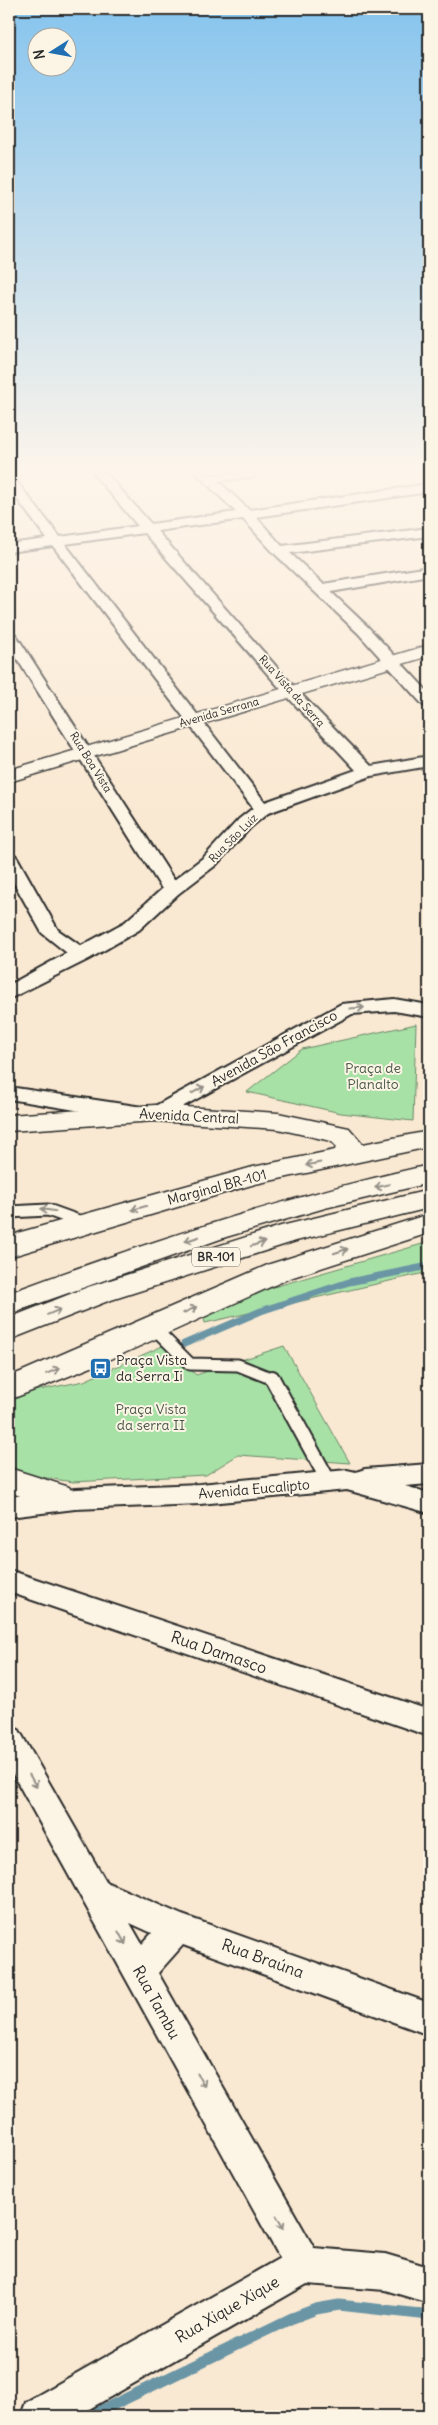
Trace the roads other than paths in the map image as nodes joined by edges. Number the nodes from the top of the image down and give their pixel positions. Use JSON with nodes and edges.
{"nodes":[{"id":1,"x":90,"y":586,"type":"edge"},
{"id":2,"x":198,"y":586,"type":"edge"},
{"id":3,"x":318,"y":586,"type":"edge"},
{"id":4,"x":338,"y":586,"type":"edge"},
{"id":5,"x":321,"y":589,"type":"junction"},
{"id":6,"x":9,"y":635,"type":"edge"},
{"id":7,"x":429,"y":650,"type":"edge"},
{"id":8,"x":392,"y":661,"type":"junction"},
{"id":9,"x":291,"y":692,"type":"junction"},
{"id":10,"x":429,"y":702,"type":"edge"},
{"id":11,"x":194,"y":719,"type":"junction"},
{"id":12,"x":85,"y":752,"type":"junction"},
{"id":13,"x":429,"y":761,"type":"edge"},
{"id":14,"x":367,"y":772,"type":"junction"},
{"id":15,"x":9,"y":776,"type":"edge"},
{"id":16,"x":262,"y":809,"type":"junction"},
{"id":17,"x":9,"y":859,"type":"edge"},
{"id":18,"x":172,"y":890,"type":"junction"},
{"id":19,"x":82,"y":955,"type":"junction"},
{"id":20,"x":13,"y":988,"type":"edge"},
{"id":21,"x":429,"y":1011,"type":"edge"},
{"id":22,"x":9,"y":1093,"type":"edge"},
{"id":23,"x":42,"y":1098,"type":"junction"},
{"id":24,"x":145,"y":1113,"type":"junction"},
{"id":25,"x":20,"y":1122,"type":"edge"},
{"id":26,"x":429,"y":1139,"type":"edge"},
{"id":27,"x":345,"y":1157,"type":"junction"},
{"id":28,"x":429,"y":1174,"type":"edge"},
{"id":29,"x":429,"y":1199,"type":"edge"},
{"id":30,"x":9,"y":1212,"type":"edge"},
{"id":31,"x":86,"y":1224,"type":"junction"},
{"id":32,"x":429,"y":1224,"type":"edge"},
{"id":33,"x":9,"y":1247,"type":"edge"},
{"id":34,"x":9,"y":1304,"type":"edge"},
{"id":35,"x":153,"y":1327,"type":"junction"},
{"id":36,"x":9,"y":1330,"type":"edge"},
{"id":37,"x":9,"y":1390,"type":"edge"},
{"id":38,"x":429,"y":1474,"type":"edge"},
{"id":39,"x":9,"y":1480,"type":"edge"},
{"id":40,"x":338,"y":1481,"type":"junction"},
{"id":41,"x":9,"y":1489,"type":"edge"},
{"id":42,"x":67,"y":1498,"type":"junction"},
{"id":43,"x":429,"y":1503,"type":"edge"},
{"id":44,"x":9,"y":1507,"type":"edge"},
{"id":45,"x":9,"y":1581,"type":"edge"},
{"id":46,"x":429,"y":1723,"type":"edge"},
{"id":47,"x":9,"y":1739,"type":"edge"},
{"id":48,"x":98,"y":1894,"type":"junction"},
{"id":49,"x":177,"y":1928,"type":"junction"},
{"id":50,"x":140,"y":1970,"type":"junction"},
{"id":51,"x":429,"y":2019,"type":"edge"},
{"id":52,"x":304,"y":2265,"type":"junction"},
{"id":53,"x":429,"y":2285,"type":"edge"},
{"id":54,"x":40,"y":2416,"type":"edge"}],
"edges":[{"from":1,"to":11,"type":"street"},
{"from":2,"to":9,"type":"street","name":"Rua Vista da Serra"},
{"from":3,"to":5,"type":"street"},
{"from":4,"to":5,"type":"street"},
{"from":5,"to":8,"type":"street"},
{"from":6,"to":12,"type":"street","name":"Rua Boa Vista"},
{"from":7,"to":8,"type":"street","name":"Avenida Serrana"},
{"from":8,"to":9,"type":"street","name":"Avenida Serrana"},
{"from":8,"to":10,"type":"street"},
{"from":9,"to":11,"type":"street","name":"Avenida Serrana"},
{"from":9,"to":14,"type":"street","name":"Rua Vista da Serra"},
{"from":11,"to":12,"type":"street","name":"Avenida Serrana"},
{"from":11,"to":16,"type":"street"},
{"from":12,"to":15,"type":"street","name":"Avenida Serrana"},
{"from":12,"to":18,"type":"street","name":"Rua Boa Vista"},
{"from":13,"to":14,"type":"street","name":"Rua São Luiz"},
{"from":14,"to":16,"type":"street","name":"Rua São Luiz"},
{"from":16,"to":18,"type":"street","name":"Rua São Luiz"},
{"from":17,"to":19,"type":"street"},
{"from":18,"to":19,"type":"street","name":"Rua São Luiz"},
{"from":19,"to":20,"type":"street","name":"Rua São Luiz"},
{"from":24,"to":21,"type":"street","name":"Avenida São Francisco","one_way":true},
{"from":22,"to":23,"type":"street"},
{"from":23,"to":24,"type":"street"},
{"from":23,"to":25,"type":"street"},
{"from":24,"to":25,"type":"street","name":"Avenida Central"},
{"from":24,"to":27,"type":"street","name":"Avenida Central"},
{"from":26,"to":27,"type":"street","name":"Marginal BR-101"},
{"from":27,"to":31,"type":"street","name":"Marginal BR-101","one_way":true},
{"from":28,"to":34,"type":"street","number":"BR-101","one_way":true},
{"from":36,"to":29,"type":"street","number":"BR-101","one_way":true},
{"from":31,"to":30,"type":"lane","one_way":true},
{"from":31,"to":33,"type":"street","name":"Marginal BR-101"},
{"from":35,"to":32,"type":"street","one_way":true},
{"from":37,"to":35,"type":"street","one_way":true},
{"from":35,"to":40,"type":"lane"},
{"from":38,"to":40,"type":"street"},
{"from":39,"to":42,"type":"street"},
{"from":40,"to":42,"type":"street","name":"Avenida Eucalipto"},
{"from":40,"to":43,"type":"street","name":"Avenida Eucalipto"},
{"from":41,"to":42,"type":"street","name":"Avenida Eucalipto"},
{"from":42,"to":44,"type":"street","name":"Avenida Eucalipto"},
{"from":45,"to":46,"type":"street","name":"Rua Damasco"},
{"from":47,"to":48,"type":"street","name":"Rua Tambu","one_way":true},
{"from":48,"to":49,"type":"street","name":"Rua Braúna"},
{"from":48,"to":50,"type":"street","name":"Rua Tambu","one_way":true},
{"from":49,"to":50,"type":"street"},
{"from":49,"to":51,"type":"street","name":"Rua Braúna"},
{"from":50,"to":52,"type":"street","name":"Rua Tambu","one_way":true},
{"from":52,"to":53,"type":"street"},
{"from":52,"to":54,"type":"street","name":"Rua Xique Xique"}]}
